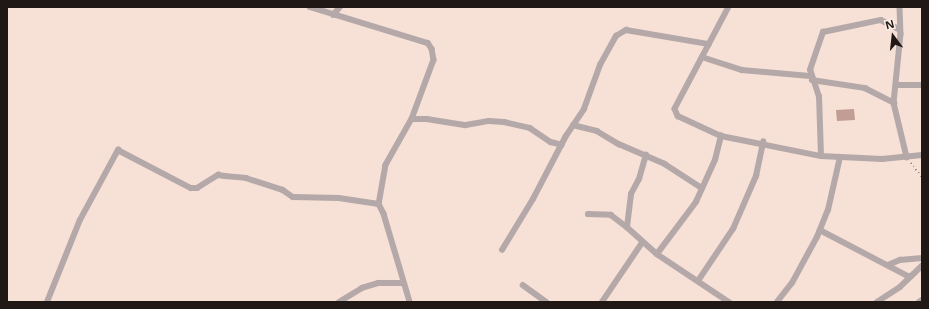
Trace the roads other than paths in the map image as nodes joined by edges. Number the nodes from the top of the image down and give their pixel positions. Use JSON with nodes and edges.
{"nodes":[{"id":1,"x":310,"y":7,"type":"edge"},
{"id":2,"x":340,"y":7,"type":"edge"},
{"id":3,"x":729,"y":7,"type":"edge"},
{"id":4,"x":900,"y":7,"type":"edge"},
{"id":5,"x":333,"y":15,"type":"junction"},
{"id":6,"x":899,"y":29,"type":"junction"},
{"id":7,"x":709,"y":44,"type":"junction"},
{"id":8,"x":702,"y":57,"type":"junction"},
{"id":9,"x":811,"y":78,"type":"junction"},
{"id":10,"x":898,"y":85,"type":"junction"},
{"id":11,"x":922,"y":85,"type":"edge"},
{"id":12,"x":894,"y":103,"type":"junction"},
{"id":13,"x":412,"y":119,"type":"junction"},
{"id":14,"x":573,"y":124,"type":"junction"},
{"id":15,"x":721,"y":136,"type":"junction"},
{"id":16,"x":763,"y":142,"type":"junction"},
{"id":17,"x":562,"y":145,"type":"junction"},
{"id":18,"x":646,"y":155,"type":"junction"},
{"id":19,"x":922,"y":155,"type":"edge"},
{"id":20,"x":821,"y":156,"type":"junction"},
{"id":21,"x":907,"y":157,"type":"junction"},
{"id":22,"x":840,"y":158,"type":"junction"},
{"id":23,"x":702,"y":188,"type":"junction"},
{"id":24,"x":379,"y":204,"type":"junction"},
{"id":25,"x":588,"y":214,"type":"dead end"},
{"id":26,"x":628,"y":227,"type":"junction"},
{"id":27,"x":820,"y":230,"type":"junction"},
{"id":28,"x":642,"y":243,"type":"junction"},
{"id":29,"x":502,"y":250,"type":"dead end"},
{"id":30,"x":657,"y":254,"type":"junction"},
{"id":31,"x":922,"y":258,"type":"edge"},
{"id":32,"x":888,"y":265,"type":"junction"},
{"id":33,"x":922,"y":266,"type":"edge"},
{"id":34,"x":911,"y":276,"type":"junction"},
{"id":35,"x":698,"y":281,"type":"junction"},
{"id":36,"x":402,"y":283,"type":"junction"},
{"id":37,"x":523,"y":285,"type":"dead end"},
{"id":38,"x":922,"y":300,"type":"edge"},
{"id":39,"x":47,"y":302,"type":"edge"},
{"id":40,"x":339,"y":302,"type":"edge"},
{"id":41,"x":410,"y":302,"type":"edge"},
{"id":42,"x":546,"y":302,"type":"edge"},
{"id":43,"x":602,"y":302,"type":"edge"},
{"id":44,"x":729,"y":302,"type":"edge"},
{"id":45,"x":777,"y":302,"type":"edge"},
{"id":46,"x":877,"y":302,"type":"edge"},
{"id":47,"x":919,"y":302,"type":"edge"}],
"edges":[{"from":1,"to":5,"type":"street"},
{"from":2,"to":5,"type":"street"},
{"from":3,"to":7,"type":"street"},
{"from":4,"to":6,"type":"street"},
{"from":5,"to":13,"type":"street"},
{"from":6,"to":9,"type":"street"},
{"from":6,"to":10,"type":"street"},
{"from":7,"to":8,"type":"street"},
{"from":7,"to":14,"type":"street"},
{"from":8,"to":9,"type":"street"},
{"from":8,"to":15,"type":"street"},
{"from":9,"to":12,"type":"street"},
{"from":9,"to":20,"type":"street"},
{"from":10,"to":11,"type":"street"},
{"from":10,"to":12,"type":"street"},
{"from":12,"to":21,"type":"street"},
{"from":13,"to":17,"type":"street"},
{"from":13,"to":24,"type":"street"},
{"from":14,"to":17,"type":"street"},
{"from":14,"to":18,"type":"street"},
{"from":15,"to":16,"type":"street"},
{"from":15,"to":23,"type":"street"},
{"from":16,"to":20,"type":"street"},
{"from":16,"to":35,"type":"street"},
{"from":17,"to":29,"type":"street"},
{"from":18,"to":23,"type":"street"},
{"from":18,"to":26,"type":"street"},
{"from":19,"to":21,"type":"street"},
{"from":20,"to":22,"type":"street"},
{"from":21,"to":22,"type":"street"},
{"from":22,"to":27,"type":"street"},
{"from":23,"to":30,"type":"street"},
{"from":24,"to":36,"type":"street"},
{"from":24,"to":39,"type":"street"},
{"from":25,"to":26,"type":"street"},
{"from":26,"to":28,"type":"street"},
{"from":27,"to":32,"type":"street"},
{"from":27,"to":45,"type":"street"},
{"from":28,"to":30,"type":"street"},
{"from":28,"to":43,"type":"street"},
{"from":30,"to":35,"type":"street"},
{"from":31,"to":32,"type":"street"},
{"from":32,"to":34,"type":"street"},
{"from":33,"to":34,"type":"street"},
{"from":34,"to":46,"type":"street"},
{"from":35,"to":44,"type":"street"},
{"from":36,"to":40,"type":"street"},
{"from":36,"to":41,"type":"street"},
{"from":37,"to":42,"type":"street"},
{"from":38,"to":47,"type":"street"}]}
